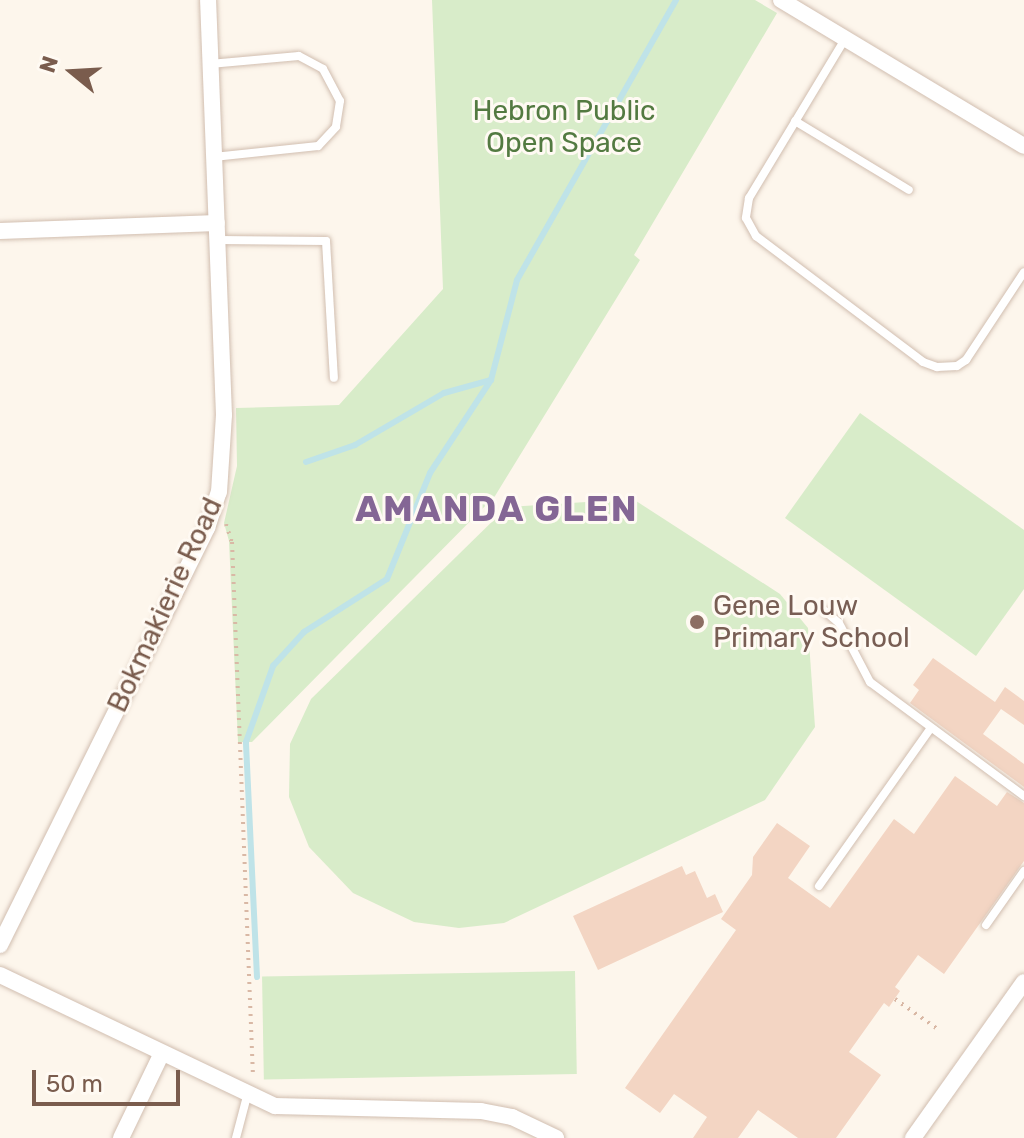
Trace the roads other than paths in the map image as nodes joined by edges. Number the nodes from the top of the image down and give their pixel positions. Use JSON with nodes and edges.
{"nodes":[{"id":1,"x":208,"y":0,"type":"edge"},
{"id":2,"x":781,"y":0,"type":"edge"},
{"id":3,"x":845,"y":38,"type":"junction"},
{"id":4,"x":210,"y":64,"type":"junction"},
{"id":5,"x":795,"y":121,"type":"junction"},
{"id":6,"x":1024,"y":146,"type":"edge"},
{"id":7,"x":214,"y":157,"type":"junction"},
{"id":8,"x":909,"y":190,"type":"dead end"},
{"id":9,"x":0,"y":231,"type":"edge"},
{"id":10,"x":217,"y":231,"type":"junction"},
{"id":11,"x":1024,"y":272,"type":"edge"},
{"id":12,"x":334,"y":378,"type":"dead end"},
{"id":13,"x":825,"y":611,"type":"dead end"},
{"id":14,"x":930,"y":729,"type":"junction"},
{"id":15,"x":1024,"y":796,"type":"edge"},
{"id":16,"x":1024,"y":871,"type":"edge"},
{"id":17,"x":819,"y":886,"type":"dead end"},
{"id":18,"x":986,"y":925,"type":"dead end"},
{"id":19,"x":0,"y":945,"type":"edge"},
{"id":20,"x":0,"y":975,"type":"edge"},
{"id":21,"x":1024,"y":982,"type":"edge"},
{"id":22,"x":161,"y":1055,"type":"junction"},
{"id":23,"x":250,"y":1098,"type":"junction"},
{"id":24,"x":121,"y":1138,"type":"edge"},
{"id":25,"x":236,"y":1138,"type":"edge"},
{"id":26,"x":556,"y":1138,"type":"edge"},
{"id":27,"x":913,"y":1138,"type":"edge"}],
"edges":[{"from":1,"to":4,"type":"street","name":"Bokmakierie Road"},
{"from":2,"to":3,"type":"street"},
{"from":3,"to":5,"type":"lane"},
{"from":3,"to":6,"type":"street"},
{"from":4,"to":7,"type":"street","name":"Bokmakierie Road"},
{"from":4,"to":7,"type":"lane"},
{"from":5,"to":8,"type":"lane"},
{"from":5,"to":11,"type":"lane"},
{"from":7,"to":10,"type":"street","name":"Bokmakierie Road"},
{"from":9,"to":10,"type":"street"},
{"from":10,"to":12,"type":"lane"},
{"from":10,"to":19,"type":"street","name":"Bokmakierie Road"},
{"from":13,"to":14,"type":"lane"},
{"from":14,"to":15,"type":"lane"},
{"from":14,"to":17,"type":"lane"},
{"from":16,"to":18,"type":"lane"},
{"from":20,"to":22,"type":"street"},
{"from":21,"to":27,"type":"street"},
{"from":22,"to":23,"type":"street"},
{"from":22,"to":24,"type":"street"},
{"from":23,"to":25,"type":"lane"},
{"from":23,"to":26,"type":"street"}]}
